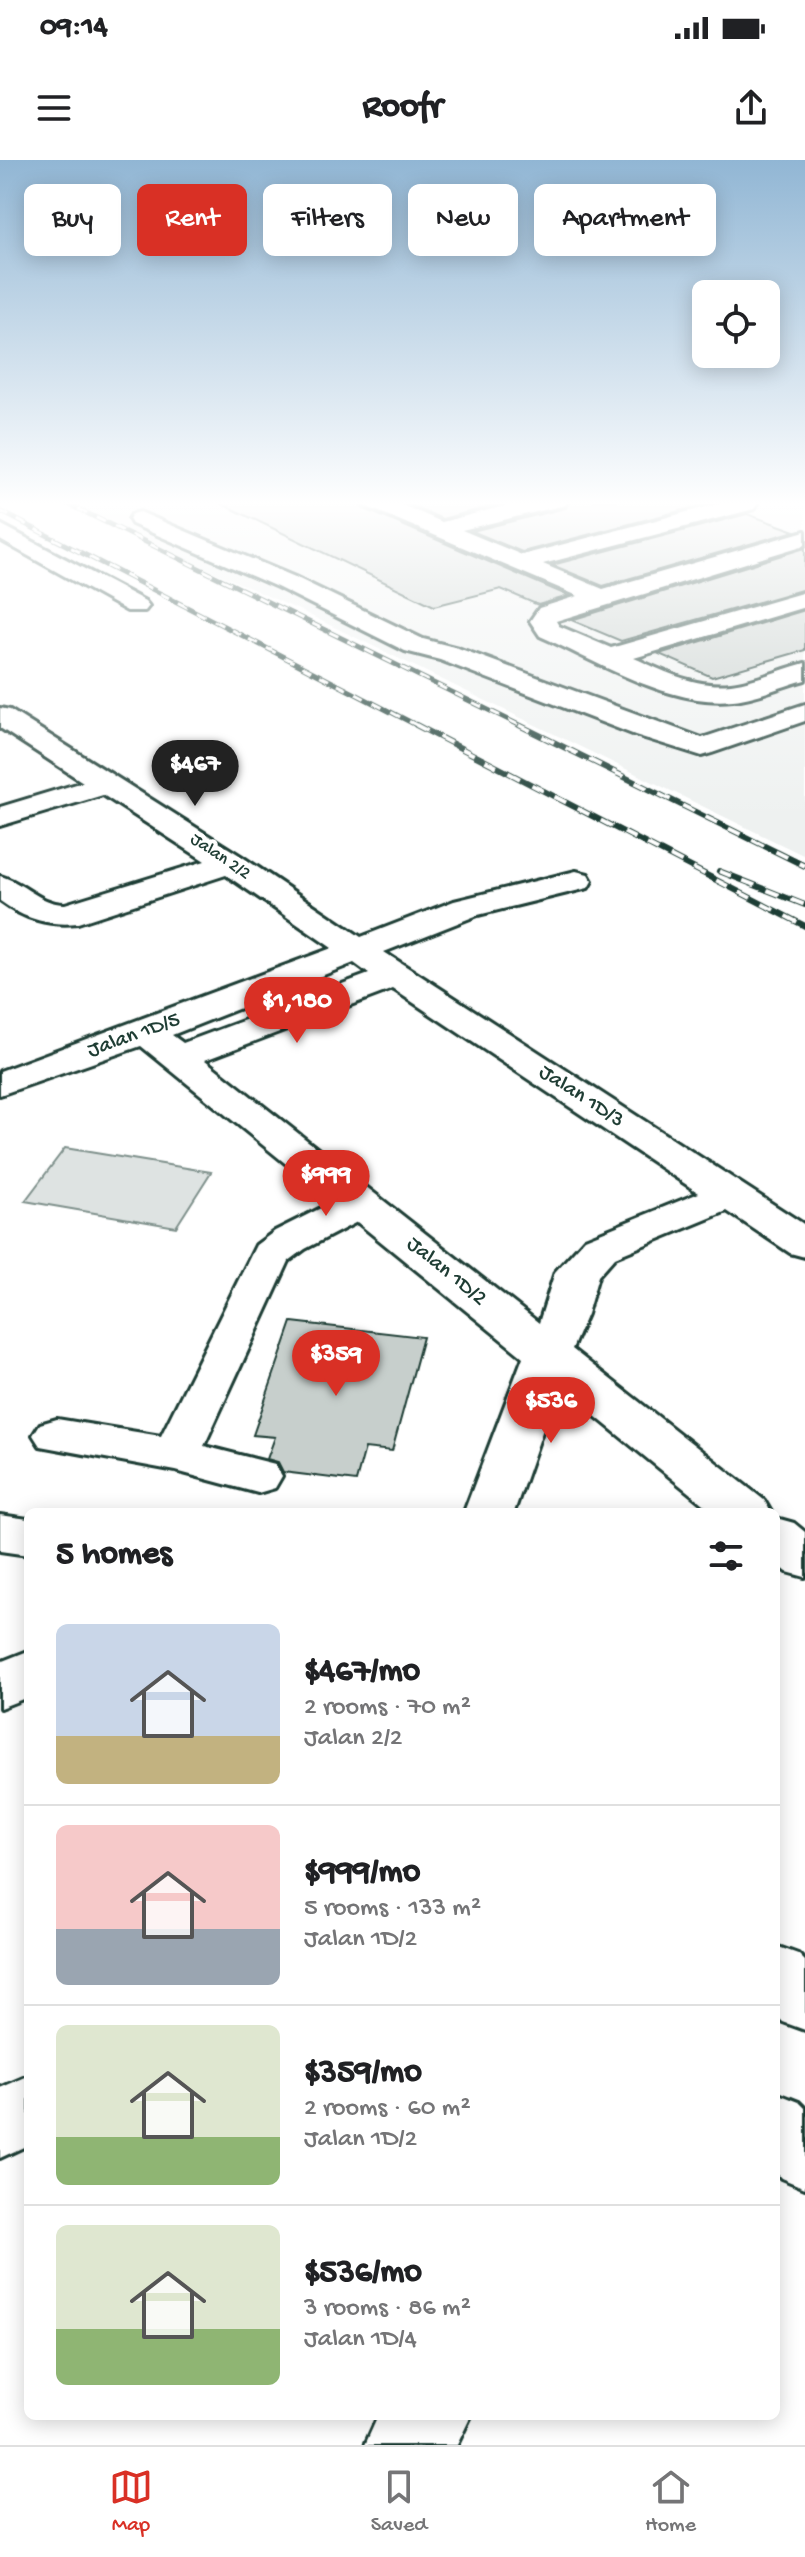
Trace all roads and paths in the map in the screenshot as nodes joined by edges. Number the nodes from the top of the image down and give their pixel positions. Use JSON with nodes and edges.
{"nodes":[{"id":1,"x":336,"y":607,"type":"edge"},
{"id":2,"x":569,"y":607,"type":"edge"},
{"id":3,"x":779,"y":607,"type":"edge"},
{"id":4,"x":610,"y":657,"type":"junction"},
{"id":5,"x":805,"y":671,"type":"edge"},
{"id":6,"x":805,"y":712,"type":"edge"},
{"id":7,"x":0,"y":716,"type":"edge"},
{"id":8,"x":109,"y":784,"type":"junction"},
{"id":9,"x":0,"y":817,"type":"edge"},
{"id":10,"x":230,"y":863,"type":"junction"},
{"id":11,"x":576,"y":881,"type":"dead end"},
{"id":12,"x":0,"y":886,"type":"edge"},
{"id":13,"x":357,"y":950,"type":"junction"},
{"id":14,"x":396,"y":976,"type":"junction"},
{"id":15,"x":146,"y":1032,"type":"junction"},
{"id":16,"x":177,"y":1058,"type":"junction"},
{"id":17,"x":0,"y":1084,"type":"edge"},
{"id":18,"x":733,"y":1194,"type":"junction"},
{"id":19,"x":361,"y":1204,"type":"junction"},
{"id":20,"x":805,"y":1244,"type":"edge"},
{"id":21,"x":547,"y":1353,"type":"junction"},
{"id":22,"x":57,"y":1435,"type":"dead end"},
{"id":23,"x":176,"y":1455,"type":"junction"},
{"id":24,"x":258,"y":1476,"type":"dead end"},
{"id":25,"x":490,"y":1508,"type":"edge"},
{"id":26,"x":741,"y":1508,"type":"edge"},
{"id":27,"x":0,"y":1533,"type":"edge"},
{"id":28,"x":24,"y":1536,"type":"edge"},
{"id":29,"x":780,"y":1539,"type":"edge"},
{"id":30,"x":805,"y":1559,"type":"edge"},
{"id":31,"x":24,"y":1673,"type":"edge"},
{"id":32,"x":0,"y":1687,"type":"edge"},
{"id":33,"x":780,"y":1977,"type":"edge"},
{"id":34,"x":805,"y":2002,"type":"edge"},
{"id":35,"x":24,"y":2109,"type":"edge"},
{"id":36,"x":0,"y":2127,"type":"edge"},
{"id":37,"x":780,"y":2128,"type":"edge"},
{"id":38,"x":805,"y":2156,"type":"edge"},
{"id":39,"x":430,"y":2420,"type":"edge"},
{"id":40,"x":402,"y":2445,"type":"edge"}],
"edges":[{"from":1,"to":6,"type":"street"},
{"from":2,"to":4,"type":"street"},
{"from":3,"to":4,"type":"street"},
{"from":4,"to":5,"type":"street"},
{"from":7,"to":8,"type":"street","name":"Jalan 2/2"},
{"from":8,"to":9,"type":"street"},
{"from":8,"to":10,"type":"street","name":"Jalan 2/2"},
{"from":10,"to":12,"type":"street"},
{"from":10,"to":13,"type":"street","name":"Jalan 2/2"},
{"from":11,"to":13,"type":"street","name":"Jalan 1D/5"},
{"from":13,"to":14,"type":"street","name":"Jalan 1D/3"},
{"from":13,"to":15,"type":"street","name":"Jalan 1D/5"},
{"from":14,"to":16,"type":"street"},
{"from":14,"to":18,"type":"street","name":"Jalan 1D/3"},
{"from":15,"to":16,"type":"street","name":"Jalan 1D/2"},
{"from":15,"to":17,"type":"street","name":"Jalan 1D/5"},
{"from":16,"to":19,"type":"street","name":"Jalan 1D/2"},
{"from":18,"to":20,"type":"street","name":"Jalan 1D/3"},
{"from":18,"to":21,"type":"street"},
{"from":19,"to":21,"type":"street","name":"Jalan 1D/2"},
{"from":19,"to":23,"type":"street"},
{"from":21,"to":25,"type":"street"},
{"from":21,"to":26,"type":"street","name":"Jalan 1D/2"},
{"from":22,"to":23,"type":"street"},
{"from":23,"to":24,"type":"street"},
{"from":27,"to":28,"type":"street"},
{"from":29,"to":30,"type":"street"},
{"from":31,"to":32,"type":"street"},
{"from":33,"to":34,"type":"street"},
{"from":35,"to":36,"type":"street"},
{"from":37,"to":38,"type":"street"},
{"from":39,"to":40,"type":"street"}]}
